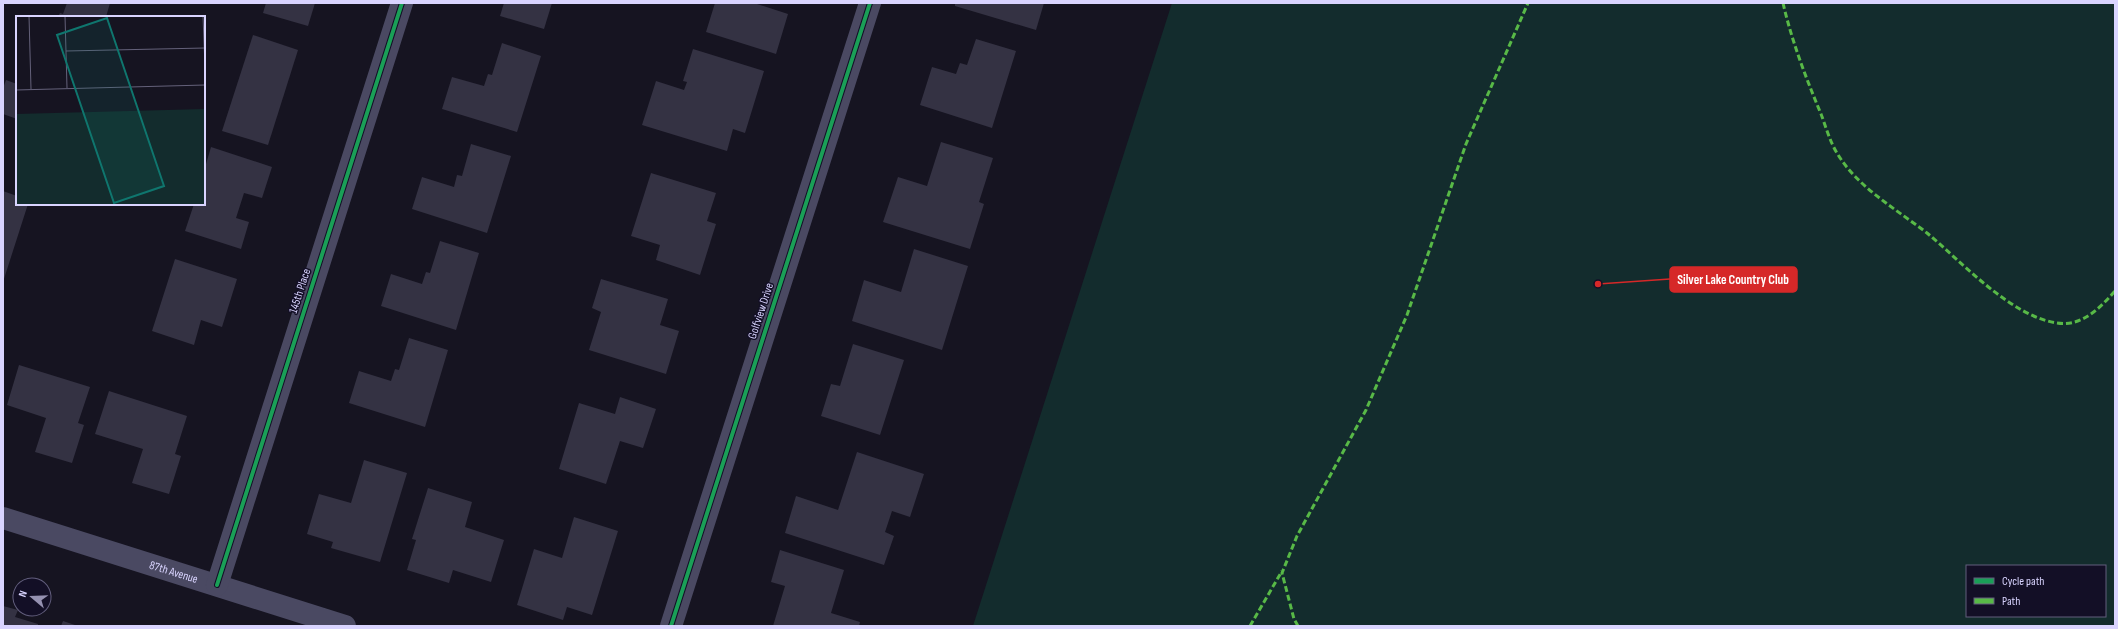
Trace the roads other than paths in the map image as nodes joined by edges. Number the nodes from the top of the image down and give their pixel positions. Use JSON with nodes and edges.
{"nodes":[{"id":1,"x":402,"y":3,"type":"edge"},
{"id":2,"x":870,"y":3,"type":"edge"},
{"id":3,"x":3,"y":518,"type":"edge"},
{"id":4,"x":217,"y":585,"type":"junction"},
{"id":5,"x":345,"y":626,"type":"edge"},
{"id":6,"x":671,"y":626,"type":"edge"}],
"edges":[{"from":1,"to":4,"type":"street","name":"145th Place"},
{"from":2,"to":6,"type":"street","name":"Golfview Drive"},
{"from":3,"to":4,"type":"street","name":"87th Avenue"},
{"from":4,"to":5,"type":"street","name":"87th Avenue"}]}
